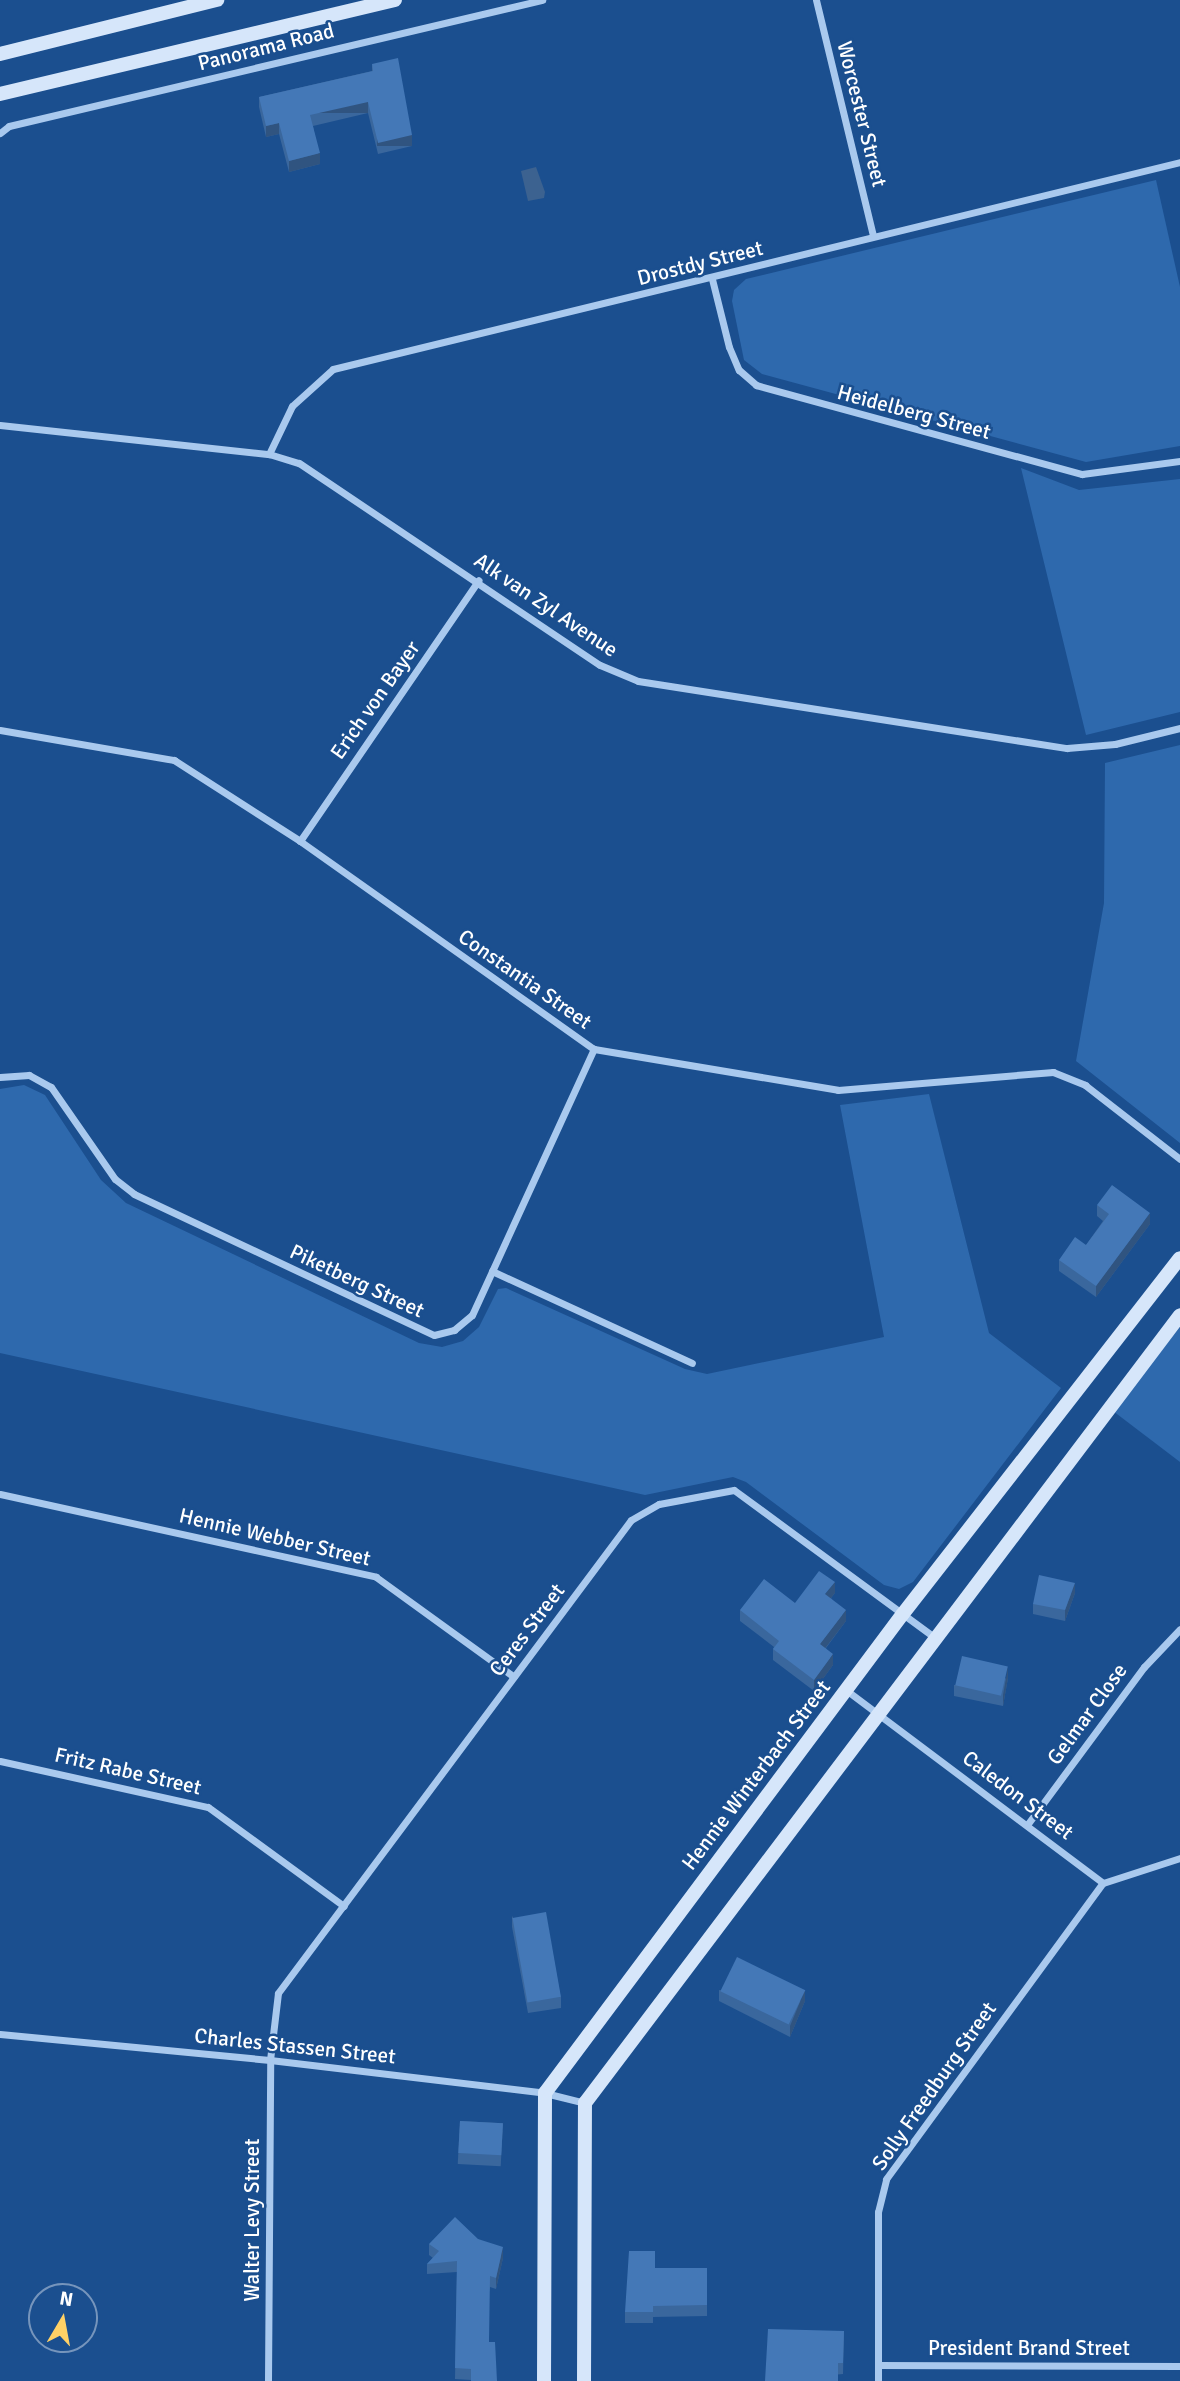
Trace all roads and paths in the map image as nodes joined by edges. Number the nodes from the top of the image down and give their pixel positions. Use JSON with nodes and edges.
{"nodes":[{"id":1,"x":217,"y":0,"type":"edge"},
{"id":2,"x":395,"y":0,"type":"edge"},
{"id":3,"x":542,"y":0,"type":"edge"},
{"id":4,"x":816,"y":0,"type":"edge"},
{"id":5,"x":0,"y":54,"type":"edge"},
{"id":6,"x":0,"y":94,"type":"edge"},
{"id":7,"x":0,"y":133,"type":"edge"},
{"id":8,"x":1180,"y":163,"type":"edge"},
{"id":9,"x":873,"y":235,"type":"junction"},
{"id":10,"x":712,"y":279,"type":"junction"},
{"id":11,"x":0,"y":425,"type":"edge"},
{"id":12,"x":269,"y":454,"type":"junction"},
{"id":13,"x":1180,"y":461,"type":"edge"},
{"id":14,"x":479,"y":580,"type":"junction"},
{"id":15,"x":1180,"y":728,"type":"edge"},
{"id":16,"x":0,"y":730,"type":"edge"},
{"id":17,"x":300,"y":841,"type":"junction"},
{"id":18,"x":594,"y":1049,"type":"junction"},
{"id":19,"x":0,"y":1077,"type":"edge"},
{"id":20,"x":1180,"y":1158,"type":"edge"},
{"id":21,"x":1180,"y":1258,"type":"edge"},
{"id":22,"x":492,"y":1271,"type":"junction"},
{"id":23,"x":1180,"y":1315,"type":"edge"},
{"id":24,"x":691,"y":1363,"type":"dead end"},
{"id":25,"x":0,"y":1494,"type":"edge"},
{"id":26,"x":902,"y":1615,"type":"junction"},
{"id":27,"x":1180,"y":1629,"type":"edge"},
{"id":28,"x":934,"y":1637,"type":"junction"},
{"id":29,"x":514,"y":1677,"type":"junction"},
{"id":30,"x":846,"y":1690,"type":"junction"},
{"id":31,"x":879,"y":1711,"type":"junction"},
{"id":32,"x":0,"y":1761,"type":"edge"},
{"id":33,"x":1027,"y":1825,"type":"junction"},
{"id":34,"x":1180,"y":1858,"type":"edge"},
{"id":35,"x":1103,"y":1883,"type":"junction"},
{"id":36,"x":344,"y":1906,"type":"junction"},
{"id":37,"x":0,"y":2034,"type":"edge"},
{"id":38,"x":270,"y":2060,"type":"junction"},
{"id":39,"x":545,"y":2093,"type":"junction"},
{"id":40,"x":585,"y":2103,"type":"junction"},
{"id":41,"x":878,"y":2365,"type":"junction"},
{"id":42,"x":1180,"y":2366,"type":"edge"},
{"id":43,"x":268,"y":2381,"type":"edge"},
{"id":44,"x":544,"y":2381,"type":"edge"},
{"id":45,"x":584,"y":2381,"type":"edge"},
{"id":46,"x":877,"y":2381,"type":"edge"}],
"edges":[{"from":1,"to":5,"type":"street"},
{"from":2,"to":6,"type":"street"},
{"from":3,"to":7,"type":"street","name":"Panorama Road"},
{"from":4,"to":9,"type":"street","name":"Worcester Street"},
{"from":8,"to":9,"type":"street","name":"Drostdy Street"},
{"from":9,"to":10,"type":"street","name":"Drostdy Street"},
{"from":10,"to":12,"type":"street","name":"Drostdy Street"},
{"from":10,"to":13,"type":"street","name":"Heidelberg Street"},
{"from":11,"to":12,"type":"street","name":"Alk van Zyl Avenue"},
{"from":12,"to":14,"type":"street","name":"Alk van Zyl Avenue"},
{"from":14,"to":15,"type":"street","name":"Alk van Zyl Avenue"},
{"from":14,"to":17,"type":"street","name":"Erich von Bayer"},
{"from":16,"to":17,"type":"street","name":"Constantia Street"},
{"from":17,"to":18,"type":"street","name":"Constantia Street"},
{"from":18,"to":20,"type":"street","name":"Constantia Street"},
{"from":18,"to":22,"type":"street","name":"Piketberg Street"},
{"from":19,"to":22,"type":"street","name":"Piketberg Street"},
{"from":21,"to":26,"type":"street","name":"Hennie Winterbach Street"},
{"from":22,"to":24,"type":"street"},
{"from":23,"to":28,"type":"street"},
{"from":25,"to":29,"type":"street","name":"Hennie Webber Street"},
{"from":26,"to":28,"type":"street","name":"Ceres Street"},
{"from":26,"to":29,"type":"street","name":"Ceres Street"},
{"from":26,"to":30,"type":"street","name":"Hennie Winterbach Street"},
{"from":27,"to":33,"type":"street","name":"Gelmar Close"},
{"from":28,"to":31,"type":"street"},
{"from":29,"to":36,"type":"street","name":"Ceres Street"},
{"from":30,"to":31,"type":"street","name":"Caledon Street"},
{"from":30,"to":39,"type":"street","name":"Hennie Winterbach Street"},
{"from":31,"to":33,"type":"street","name":"Caledon Street"},
{"from":31,"to":40,"type":"street"},
{"from":32,"to":36,"type":"street","name":"Fritz Rabe Street"},
{"from":33,"to":35,"type":"street","name":"Caledon Street"},
{"from":34,"to":35,"type":"street"},
{"from":35,"to":41,"type":"street","name":"Solly Freedburg Street"},
{"from":36,"to":38,"type":"street","name":"Ceres Street"},
{"from":37,"to":38,"type":"street","name":"Charles Stassen Street"},
{"from":38,"to":39,"type":"street","name":"Charles Stassen Street"},
{"from":38,"to":43,"type":"street","name":"Walter Levy Street"},
{"from":39,"to":40,"type":"street","name":"Charles Stassen Street"},
{"from":39,"to":44,"type":"street"},
{"from":40,"to":45,"type":"street"},
{"from":41,"to":42,"type":"street","name":"President Brand Street"},
{"from":41,"to":46,"type":"street","name":"Solly Freedburg Street"}]}
